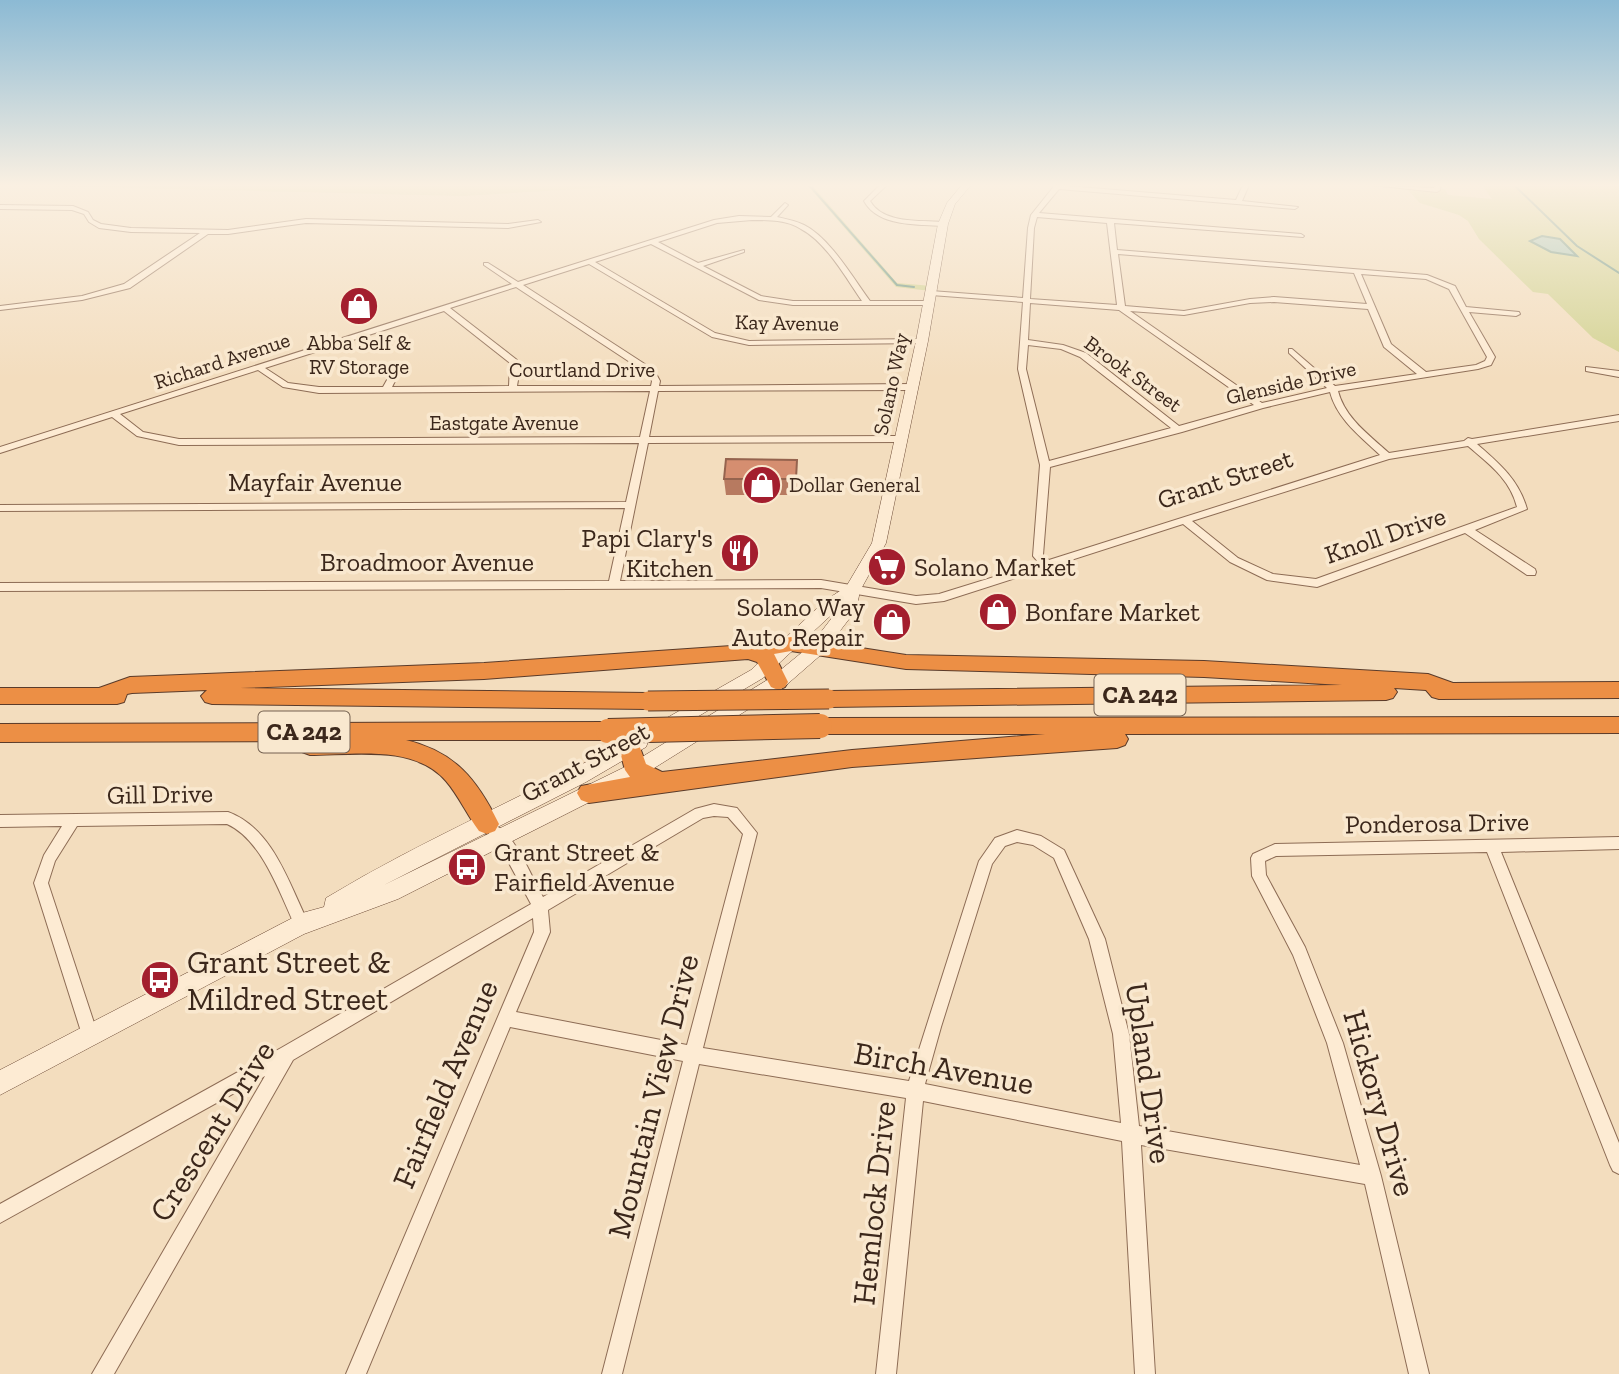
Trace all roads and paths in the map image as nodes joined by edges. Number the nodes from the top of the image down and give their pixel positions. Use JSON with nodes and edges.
{"nodes":[{"id":1,"x":180,"y":249,"type":"edge"},
{"id":2,"x":626,"y":249,"type":"edge"},
{"id":3,"x":667,"y":249,"type":"edge"},
{"id":4,"x":823,"y":249,"type":"edge"},
{"id":5,"x":939,"y":249,"type":"edge"},
{"id":6,"x":1031,"y":249,"type":"edge"},
{"id":7,"x":742,"y":251,"type":"dead end"},
{"id":8,"x":1115,"y":252,"type":"joint"},
{"id":9,"x":589,"y":261,"type":"junction"},
{"id":10,"x":486,"y":264,"type":"dead end"},
{"id":11,"x":699,"y":265,"type":"junction"},
{"id":12,"x":1357,"y":272,"type":"junction"},
{"id":13,"x":519,"y":284,"type":"junction"},
{"id":14,"x":930,"y":298,"type":"junction"},
{"id":15,"x":1026,"y":301,"type":"junction"},
{"id":16,"x":867,"y":302,"type":"junction"},
{"id":17,"x":1370,"y":307,"type":"junction"},
{"id":18,"x":445,"y":308,"type":"junction"},
{"id":19,"x":1121,"y":308,"type":"junction"},
{"id":20,"x":0,"y":309,"type":"edge"},
{"id":21,"x":1465,"y":309,"type":"junction"},
{"id":22,"x":1516,"y":314,"type":"dead end"},
{"id":23,"x":922,"y":341,"type":"junction"},
{"id":24,"x":1024,"y":342,"type":"junction"},
{"id":25,"x":1292,"y":351,"type":"dead end"},
{"id":26,"x":258,"y":367,"type":"junction"},
{"id":27,"x":1589,"y":369,"type":"dead end"},
{"id":28,"x":395,"y":373,"type":"dead end"},
{"id":29,"x":1619,"y":374,"type":"edge"},
{"id":30,"x":1424,"y":375,"type":"junction"},
{"id":31,"x":912,"y":387,"type":"junction"},
{"id":32,"x":387,"y":388,"type":"junction"},
{"id":33,"x":513,"y":388,"type":"junction"},
{"id":34,"x":657,"y":388,"type":"junction"},
{"id":35,"x":1333,"y":389,"type":"junction"},
{"id":36,"x":1261,"y":406,"type":"junction"},
{"id":37,"x":114,"y":414,"type":"junction"},
{"id":38,"x":1619,"y":418,"type":"edge"},
{"id":39,"x":1179,"y":430,"type":"junction"},
{"id":40,"x":901,"y":439,"type":"junction"},
{"id":41,"x":643,"y":440,"type":"junction"},
{"id":42,"x":1468,"y":441,"type":"junction"},
{"id":43,"x":0,"y":450,"type":"edge"},
{"id":44,"x":1387,"y":456,"type":"junction"},
{"id":45,"x":1045,"y":465,"type":"junction"},
{"id":46,"x":630,"y":505,"type":"junction"},
{"id":47,"x":0,"y":508,"type":"edge"},
{"id":48,"x":1187,"y":522,"type":"junction"},
{"id":49,"x":1468,"y":530,"type":"junction"},
{"id":50,"x":1047,"y":564,"type":"junction"},
{"id":51,"x":1531,"y":572,"type":"dead end"},
{"id":52,"x":614,"y":584,"type":"junction"},
{"id":53,"x":0,"y":587,"type":"edge"},
{"id":54,"x":852,"y":592,"type":"junction"},
{"id":55,"x":791,"y":643,"type":"junction"},
{"id":56,"x":817,"y":649,"type":"junction"},
{"id":57,"x":751,"y":652,"type":"junction"},
{"id":58,"x":774,"y":672,"type":"junction"},
{"id":59,"x":1619,"y":690,"type":"edge"},
{"id":60,"x":1452,"y":691,"type":"junction"},
{"id":61,"x":103,"y":695,"type":"junction"},
{"id":62,"x":0,"y":696,"type":"edge"},
{"id":63,"x":1619,"y":725,"type":"edge"},
{"id":64,"x":1279,"y":726,"type":"junction"},
{"id":65,"x":0,"y":733,"type":"edge"},
{"id":66,"x":0,"y":742,"type":"edge"},
{"id":67,"x":633,"y":759,"type":"junction"},
{"id":68,"x":660,"y":782,"type":"junction"},
{"id":69,"x":589,"y":793,"type":"junction"},
{"id":70,"x":0,"y":821,"type":"edge"},
{"id":71,"x":74,"y":821,"type":"junction"},
{"id":72,"x":494,"y":831,"type":"junction"},
{"id":73,"x":750,"y":833,"type":"joint"},
{"id":74,"x":1000,"y":842,"type":"joint"},
{"id":75,"x":1619,"y":844,"type":"edge"},
{"id":76,"x":1492,"y":847,"type":"junction"},
{"id":77,"x":1258,"y":858,"type":"joint"},
{"id":78,"x":540,"y":906,"type":"junction"},
{"id":79,"x":302,"y":925,"type":"junction"},
{"id":80,"x":505,"y":1018,"type":"junction"},
{"id":81,"x":90,"y":1035,"type":"junction"},
{"id":82,"x":288,"y":1054,"type":"junction"},
{"id":83,"x":694,"y":1055,"type":"junction"},
{"id":84,"x":0,"y":1083,"type":"edge"},
{"id":85,"x":915,"y":1091,"type":"junction"},
{"id":86,"x":1130,"y":1133,"type":"junction"},
{"id":87,"x":1619,"y":1165,"type":"edge"},
{"id":88,"x":1372,"y":1176,"type":"junction"},
{"id":89,"x":0,"y":1214,"type":"edge"},
{"id":90,"x":102,"y":1374,"type":"edge"},
{"id":91,"x":356,"y":1374,"type":"edge"},
{"id":92,"x":612,"y":1374,"type":"edge"},
{"id":93,"x":886,"y":1374,"type":"edge"},
{"id":94,"x":1145,"y":1374,"type":"edge"},
{"id":95,"x":1419,"y":1374,"type":"edge"}],
"edges":[{"from":1,"to":20,"type":"street"},
{"from":2,"to":9,"type":"street","name":"Richard Avenue"},
{"from":3,"to":11,"type":"street"},
{"from":4,"to":16,"type":"street","name":"Richard Avenue"},
{"from":5,"to":14,"type":"street","name":"Solano Way"},
{"from":6,"to":15,"type":"street"},
{"from":7,"to":11,"type":"street"},
{"from":8,"to":12,"type":"street"},
{"from":8,"to":19,"type":"street"},
{"from":9,"to":13,"type":"street","name":"Richard Avenue"},
{"from":9,"to":23,"type":"street","name":"Kay Avenue"},
{"from":10,"to":13,"type":"street"},
{"from":11,"to":16,"type":"street"},
{"from":12,"to":17,"type":"street"},
{"from":12,"to":21,"type":"street"},
{"from":13,"to":18,"type":"street","name":"Richard Avenue"},
{"from":13,"to":34,"type":"street"},
{"from":14,"to":15,"type":"street"},
{"from":14,"to":16,"type":"street"},
{"from":14,"to":23,"type":"street","name":"Solano Way"},
{"from":15,"to":19,"type":"street"},
{"from":15,"to":24,"type":"street"},
{"from":17,"to":19,"type":"street"},
{"from":17,"to":30,"type":"street"},
{"from":18,"to":26,"type":"street","name":"Richard Avenue"},
{"from":18,"to":33,"type":"street"},
{"from":19,"to":36,"type":"street"},
{"from":21,"to":22,"type":"street"},
{"from":21,"to":30,"type":"street","name":"Glenside Drive"},
{"from":23,"to":31,"type":"street","name":"Solano Way"},
{"from":24,"to":39,"type":"street","name":"Brook Street"},
{"from":24,"to":45,"type":"street"},
{"from":25,"to":35,"type":"street"},
{"from":26,"to":32,"type":"street","name":"Courtland Drive"},
{"from":26,"to":37,"type":"street","name":"Richard Avenue"},
{"from":27,"to":29,"type":"street"},
{"from":28,"to":32,"type":"street"},
{"from":30,"to":35,"type":"street","name":"Glenside Drive"},
{"from":31,"to":34,"type":"street","name":"Courtland Drive"},
{"from":31,"to":40,"type":"street","name":"Solano Way"},
{"from":32,"to":33,"type":"street","name":"Courtland Drive"},
{"from":33,"to":34,"type":"street","name":"Courtland Drive"},
{"from":34,"to":41,"type":"street"},
{"from":35,"to":36,"type":"street","name":"Glenside Drive"},
{"from":35,"to":44,"type":"street"},
{"from":36,"to":39,"type":"street","name":"Glenside Drive"},
{"from":37,"to":41,"type":"street","name":"Eastgate Avenue"},
{"from":37,"to":43,"type":"street","name":"Richard Avenue"},
{"from":38,"to":42,"type":"street","name":"Grant Street"},
{"from":39,"to":45,"type":"street","name":"Glenside Drive"},
{"from":40,"to":41,"type":"street","name":"Eastgate Avenue"},
{"from":40,"to":54,"type":"street","name":"Solano Way"},
{"from":41,"to":46,"type":"street"},
{"from":42,"to":44,"type":"street","name":"Grant Street"},
{"from":42,"to":49,"type":"street","name":"Knoll Drive"},
{"from":44,"to":48,"type":"street","name":"Grant Street"},
{"from":45,"to":50,"type":"street"},
{"from":46,"to":47,"type":"street","name":"Mayfair Avenue"},
{"from":46,"to":52,"type":"street"},
{"from":48,"to":49,"type":"street","name":"Knoll Drive"},
{"from":48,"to":50,"type":"street","name":"Grant Street"},
{"from":49,"to":51,"type":"street"},
{"from":50,"to":54,"type":"street","name":"Grant Street"},
{"from":52,"to":53,"type":"street","name":"Broadmoor Avenue"},
{"from":52,"to":54,"type":"street","name":"Broadmoor Avenue"},
{"from":54,"to":55,"type":"street","name":"Grant Street"},
{"from":54,"to":56,"type":"street","name":"Grant Street"},
{"from":55,"to":56,"type":"highway"},
{"from":55,"to":57,"type":"highway"},
{"from":55,"to":58,"type":"street","name":"Grant Street"},
{"from":56,"to":58,"type":"street","name":"Grant Street"},
{"from":56,"to":60,"type":"highway"},
{"from":57,"to":58,"type":"highway"},
{"from":57,"to":61,"type":"highway"},
{"from":58,"to":67,"type":"street","name":"Grant Street"},
{"from":59,"to":60,"type":"highway","number":"CA 242"},
{"from":60,"to":61,"type":"highway","number":"CA 242","bridge":true},
{"from":61,"to":62,"type":"highway","number":"CA 242"},
{"from":63,"to":64,"type":"highway","number":"CA 242"},
{"from":64,"to":65,"type":"highway","number":"CA 242","bridge":true},
{"from":64,"to":68,"type":"highway"},
{"from":66,"to":72,"type":"highway"},
{"from":67,"to":68,"type":"highway"},
{"from":67,"to":69,"type":"street","name":"Grant Street"},
{"from":67,"to":72,"type":"street","name":"Grant Street"},
{"from":68,"to":69,"type":"highway"},
{"from":69,"to":72,"type":"street","name":"Grant Street"},
{"from":70,"to":71,"type":"street","name":"Gill Drive"},
{"from":71,"to":79,"type":"street","name":"Gill Drive"},
{"from":71,"to":81,"type":"street"},
{"from":72,"to":78,"type":"street"},
{"from":72,"to":79,"type":"street","name":"Grant Street"},
{"from":73,"to":78,"type":"street","name":"Crescent Drive"},
{"from":73,"to":83,"type":"street","name":"Mountain View Drive"},
{"from":74,"to":85,"type":"street","name":"Hemlock Drive"},
{"from":74,"to":86,"type":"street","name":"Upland Drive"},
{"from":75,"to":76,"type":"street","name":"Ponderosa Drive"},
{"from":76,"to":77,"type":"street","name":"Ponderosa Drive"},
{"from":76,"to":87,"type":"street"},
{"from":77,"to":88,"type":"street","name":"Hickory Drive"},
{"from":78,"to":80,"type":"street","name":"Fairfield Avenue"},
{"from":78,"to":82,"type":"street","name":"Crescent Drive"},
{"from":79,"to":81,"type":"street","name":"Grant Street"},
{"from":80,"to":83,"type":"street","name":"Birch Avenue"},
{"from":80,"to":91,"type":"street","name":"Fairfield Avenue"},
{"from":81,"to":84,"type":"street","name":"Grant Street"},
{"from":82,"to":89,"type":"street"},
{"from":82,"to":90,"type":"street","name":"Crescent Drive"},
{"from":83,"to":85,"type":"street","name":"Birch Avenue"},
{"from":83,"to":92,"type":"street","name":"Mountain View Drive"},
{"from":85,"to":86,"type":"street","name":"Birch Avenue"},
{"from":85,"to":93,"type":"street","name":"Hemlock Drive"},
{"from":86,"to":88,"type":"street","name":"Birch Avenue"},
{"from":86,"to":94,"type":"street","name":"Upland Drive"},
{"from":88,"to":95,"type":"street","name":"Hickory Drive"}]}
